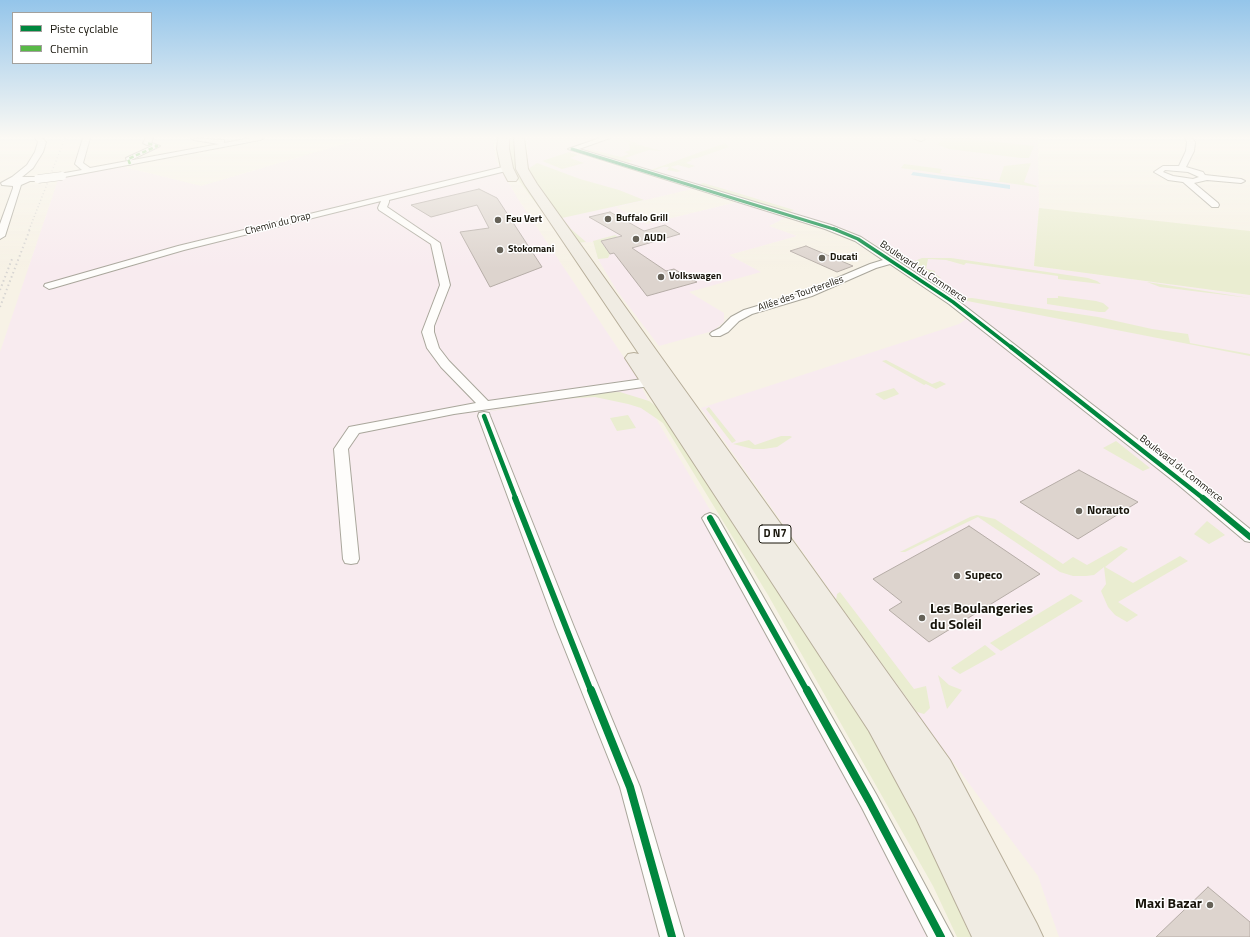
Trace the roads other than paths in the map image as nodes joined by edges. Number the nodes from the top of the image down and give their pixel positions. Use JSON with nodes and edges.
{"nodes":[{"id":1,"x":16,"y":182,"type":"edge"},
{"id":2,"x":451,"y":182,"type":"edge"},
{"id":3,"x":514,"y":182,"type":"edge"},
{"id":4,"x":529,"y":182,"type":"edge"},
{"id":5,"x":678,"y":182,"type":"edge"},
{"id":6,"x":1187,"y":182,"type":"edge"},
{"id":7,"x":516,"y":186,"type":"dead end"},
{"id":8,"x":384,"y":198,"type":"junction"},
{"id":9,"x":1215,"y":205,"type":"dead end"},
{"id":10,"x":535,"y":213,"type":"dead end"},
{"id":11,"x":0,"y":236,"type":"edge"},
{"id":12,"x":891,"y":262,"type":"junction"},
{"id":13,"x":49,"y":286,"type":"dead end"},
{"id":14,"x":716,"y":334,"type":"dead end"},
{"id":15,"x":650,"y":382,"type":"junction"},
{"id":16,"x":484,"y":410,"type":"junction"},
{"id":17,"x":710,"y":518,"type":"dead end"},
{"id":18,"x":1250,"y":536,"type":"edge"},
{"id":19,"x":351,"y":559,"type":"dead end"},
{"id":20,"x":672,"y":937,"type":"edge"},
{"id":21,"x":941,"y":937,"type":"edge"},
{"id":22,"x":991,"y":937,"type":"edge"},
{"id":23,"x":1024,"y":937,"type":"edge"}],
"edges":[{"from":1,"to":11,"type":"street"},
{"from":2,"to":8,"type":"street","name":"Chemin du Drap"},
{"from":3,"to":7,"type":"main road"},
{"from":4,"to":23,"type":"main road","number":"D N7"},
{"from":5,"to":12,"type":"street","name":"Boulevard du Commerce"},
{"from":6,"to":9,"type":"street"},
{"from":8,"to":13,"type":"street","name":"Chemin du Drap"},
{"from":8,"to":16,"type":"street"},
{"from":10,"to":15,"type":"main road","number":"D N7"},
{"from":12,"to":14,"type":"street","name":"Allée des Tourterelles"},
{"from":12,"to":18,"type":"street","name":"Boulevard du Commerce"},
{"from":15,"to":16,"type":"street"},
{"from":15,"to":22,"type":"main road","number":"D N7"},
{"from":16,"to":19,"type":"street"},
{"from":16,"to":20,"type":"street"},
{"from":17,"to":21,"type":"street"}]}
